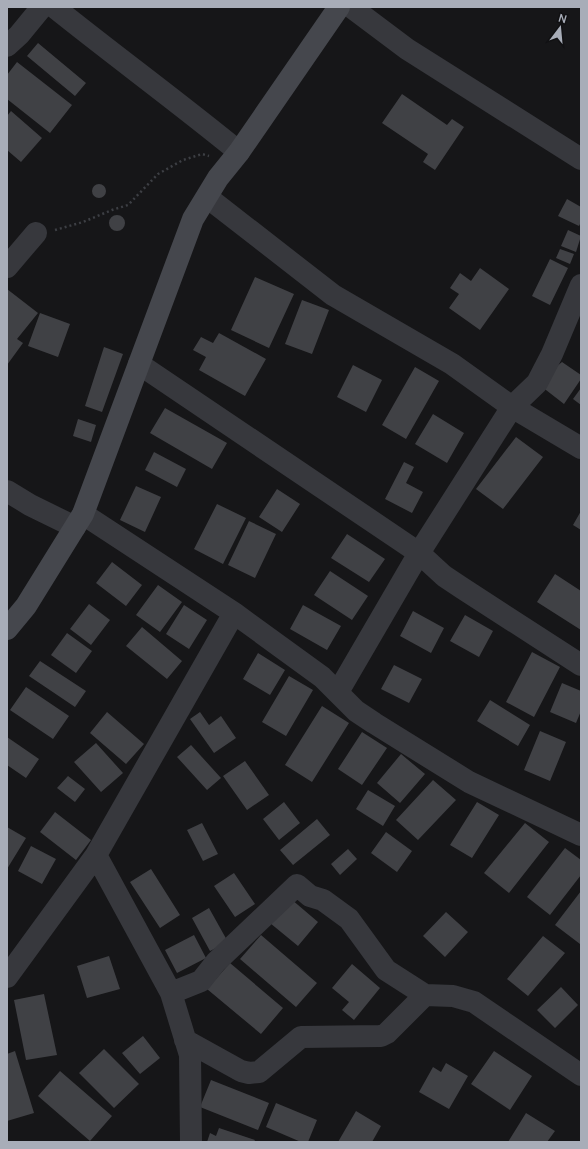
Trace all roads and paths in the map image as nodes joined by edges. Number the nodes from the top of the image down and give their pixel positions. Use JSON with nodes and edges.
{"nodes":[{"id":1,"x":42,"y":7,"type":"edge"},
{"id":2,"x":54,"y":7,"type":"edge"},
{"id":3,"x":339,"y":7,"type":"edge"},
{"id":4,"x":350,"y":7,"type":"edge"},
{"id":5,"x":7,"y":46,"type":"edge"},
{"id":6,"x":234,"y":157,"type":"junction"},
{"id":7,"x":581,"y":159,"type":"edge"},
{"id":8,"x":207,"y":197,"type":"junction"},
{"id":9,"x":36,"y":233,"type":"joint"},
{"id":10,"x":7,"y":267,"type":"edge"},
{"id":11,"x":581,"y":285,"type":"edge"},
{"id":12,"x":139,"y":364,"type":"junction"},
{"id":13,"x":512,"y":407,"type":"junction"},
{"id":14,"x":581,"y":448,"type":"edge"},
{"id":15,"x":7,"y":491,"type":"edge"},
{"id":16,"x":79,"y":520,"type":"junction"},
{"id":17,"x":419,"y":553,"type":"junction"},
{"id":18,"x":234,"y":613,"type":"junction"},
{"id":19,"x":7,"y":629,"type":"edge"},
{"id":20,"x":581,"y":665,"type":"edge"},
{"id":21,"x":338,"y":692,"type":"junction"},
{"id":22,"x":581,"y":835,"type":"edge"},
{"id":23,"x":96,"y":855,"type":"junction"},
{"id":24,"x":7,"y":977,"type":"edge"},
{"id":25,"x":171,"y":993,"type":"junction"},
{"id":26,"x":425,"y":994,"type":"junction"},
{"id":27,"x":185,"y":1040,"type":"junction"},
{"id":28,"x":581,"y":1075,"type":"edge"},
{"id":29,"x":191,"y":1142,"type":"edge"}],
"edges":[{"from":1,"to":5,"type":"street"},
{"from":2,"to":6,"type":"street"},
{"from":3,"to":6,"type":"street"},
{"from":4,"to":7,"type":"street"},
{"from":6,"to":8,"type":"street"},
{"from":6,"to":9,"type":"path"},
{"from":8,"to":12,"type":"street"},
{"from":8,"to":13,"type":"street"},
{"from":9,"to":10,"type":"street"},
{"from":11,"to":13,"type":"street"},
{"from":12,"to":16,"type":"street"},
{"from":12,"to":17,"type":"street"},
{"from":13,"to":14,"type":"street"},
{"from":13,"to":17,"type":"street"},
{"from":15,"to":16,"type":"street"},
{"from":16,"to":18,"type":"street"},
{"from":16,"to":19,"type":"street"},
{"from":17,"to":20,"type":"street"},
{"from":17,"to":21,"type":"street"},
{"from":18,"to":21,"type":"street"},
{"from":18,"to":23,"type":"street"},
{"from":21,"to":22,"type":"street"},
{"from":23,"to":24,"type":"street"},
{"from":23,"to":25,"type":"street"},
{"from":25,"to":26,"type":"street"},
{"from":25,"to":27,"type":"street"},
{"from":26,"to":27,"type":"street"},
{"from":26,"to":28,"type":"street"},
{"from":27,"to":29,"type":"street"}]}
